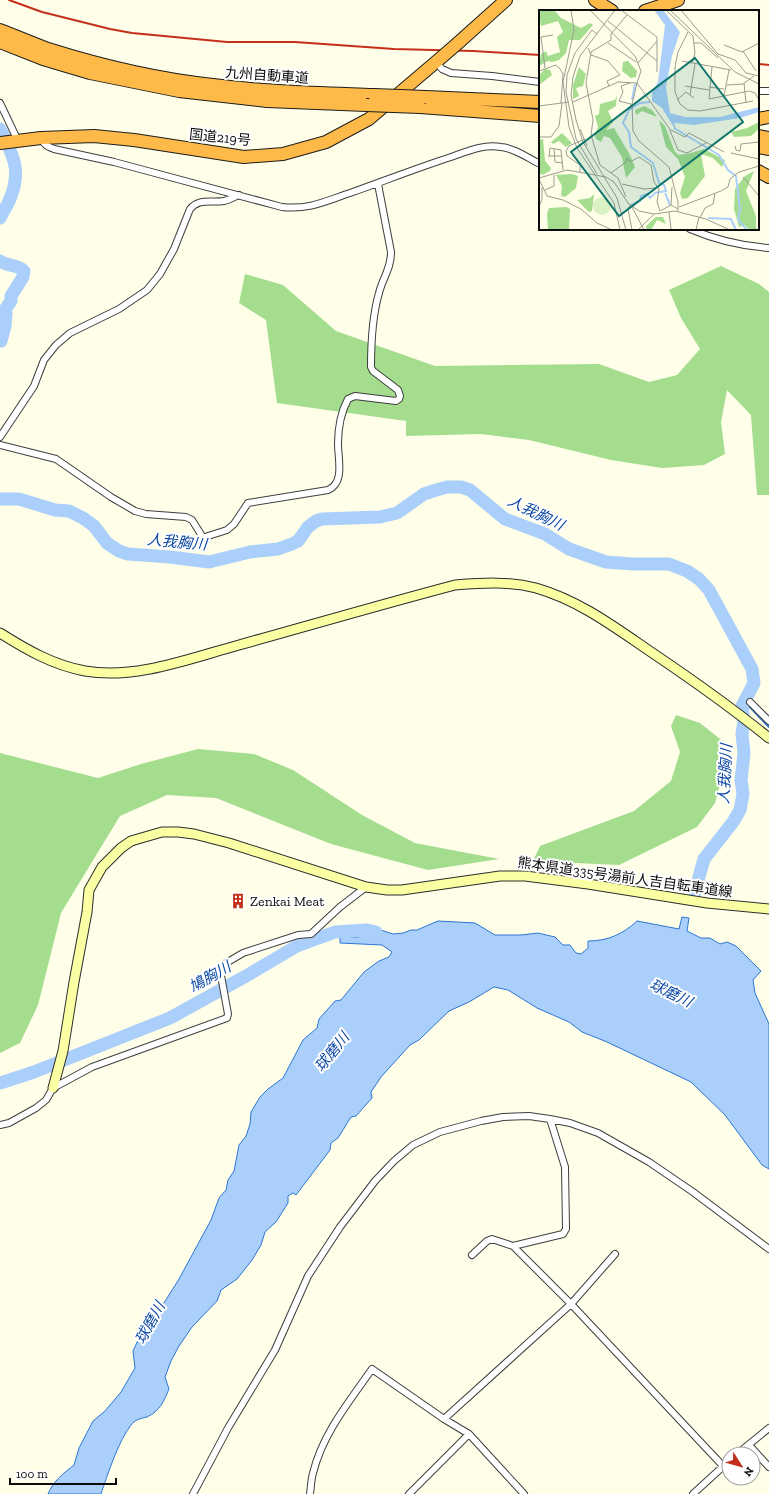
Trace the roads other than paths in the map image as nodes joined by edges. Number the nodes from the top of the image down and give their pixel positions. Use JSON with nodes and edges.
{"nodes":[{"id":1,"x":506,"y":0,"type":"edge"},
{"id":2,"x":595,"y":0,"type":"edge"},
{"id":3,"x":678,"y":0,"type":"edge"},
{"id":4,"x":610,"y":10,"type":"edge"},
{"id":5,"x":649,"y":10,"type":"edge"},
{"id":6,"x":0,"y":30,"type":"edge"},
{"id":7,"x":0,"y":42,"type":"edge"},
{"id":8,"x":440,"y":59,"type":"junction"},
{"id":9,"x":539,"y":82,"type":"edge"},
{"id":10,"x":539,"y":101,"type":"edge"},
{"id":11,"x":423,"y":102,"type":"junction"},
{"id":12,"x":0,"y":103,"type":"edge"},
{"id":13,"x":539,"y":116,"type":"edge"},
{"id":14,"x":769,"y":117,"type":"edge"},
{"id":15,"x":759,"y":119,"type":"edge"},
{"id":16,"x":759,"y":136,"type":"edge"},
{"id":17,"x":41,"y":138,"type":"junction"},
{"id":18,"x":769,"y":138,"type":"edge"},
{"id":19,"x":18,"y":141,"type":"junction"},
{"id":20,"x":0,"y":143,"type":"edge"},
{"id":21,"x":759,"y":147,"type":"edge"},
{"id":22,"x":769,"y":149,"type":"edge"},
{"id":23,"x":539,"y":164,"type":"edge"},
{"id":24,"x":759,"y":171,"type":"edge"},
{"id":25,"x":769,"y":177,"type":"edge"},
{"id":26,"x":378,"y":184,"type":"junction"},
{"id":27,"x":239,"y":195,"type":"junction"},
{"id":28,"x":693,"y":230,"type":"edge"},
{"id":29,"x":769,"y":248,"type":"edge"},
{"id":30,"x":0,"y":437,"type":"edge"},
{"id":31,"x":0,"y":445,"type":"edge"},
{"id":32,"x":0,"y":633,"type":"edge"},
{"id":33,"x":750,"y":702,"type":"dead end"},
{"id":34,"x":769,"y":721,"type":"edge"},
{"id":35,"x":769,"y":738,"type":"edge"},
{"id":36,"x":366,"y":887,"type":"junction"},
{"id":37,"x":769,"y":908,"type":"edge"},
{"id":38,"x":53,"y":1088,"type":"junction"},
{"id":39,"x":550,"y":1118,"type":"junction"},
{"id":40,"x":0,"y":1125,"type":"edge"},
{"id":41,"x":513,"y":1246,"type":"junction"},
{"id":42,"x":769,"y":1249,"type":"edge"},
{"id":43,"x":615,"y":1254,"type":"dead end"},
{"id":44,"x":472,"y":1255,"type":"dead end"},
{"id":45,"x":570,"y":1304,"type":"junction"},
{"id":46,"x":444,"y":1419,"type":"junction"},
{"id":47,"x":769,"y":1428,"type":"edge"},
{"id":48,"x":469,"y":1434,"type":"junction"},
{"id":49,"x":749,"y":1444,"type":"junction"},
{"id":50,"x":747,"y":1446,"type":"edge"},
{"id":51,"x":721,"y":1464,"type":"edge"},
{"id":52,"x":769,"y":1467,"type":"edge"},
{"id":53,"x":721,"y":1468,"type":"edge"},
{"id":54,"x":193,"y":1494,"type":"edge"},
{"id":55,"x":310,"y":1494,"type":"edge"},
{"id":56,"x":409,"y":1494,"type":"edge"},
{"id":57,"x":524,"y":1494,"type":"edge"},
{"id":58,"x":693,"y":1494,"type":"edge"}],
"edges":[{"from":1,"to":8,"type":"highway","name":"国道219号","bridge":true},
{"from":2,"to":4,"type":"highway"},
{"from":3,"to":5,"type":"highway"},
{"from":6,"to":11,"type":"highway","name":"九州自動車道","bridge":true},
{"from":7,"to":11,"type":"highway","name":"九州自動車道","bridge":true},
{"from":8,"to":9,"type":"street"},
{"from":8,"to":17,"type":"highway","name":"国道219号"},
{"from":10,"to":11,"type":"highway","name":"九州自動車道"},
{"from":11,"to":13,"type":"highway","name":"九州自動車道"},
{"from":12,"to":19,"type":"street"},
{"from":14,"to":15,"type":"highway"},
{"from":16,"to":18,"type":"highway"},
{"from":17,"to":19,"type":"highway","name":"国道219号"},
{"from":17,"to":27,"type":"street"},
{"from":19,"to":20,"type":"highway","name":"国道219号"},
{"from":21,"to":22,"type":"highway"},
{"from":23,"to":26,"type":"street"},
{"from":24,"to":25,"type":"highway"},
{"from":26,"to":27,"type":"street"},
{"from":26,"to":31,"type":"street"},
{"from":27,"to":30,"type":"street"},
{"from":28,"to":29,"type":"street"},
{"from":32,"to":35,"type":"main road"},
{"from":33,"to":34,"type":"street"},
{"from":36,"to":37,"type":"main road","name":"熊本県道335号湯前人吉自転車道線"},
{"from":36,"to":38,"type":"street"},
{"from":36,"to":38,"type":"main road","name":"熊本県道335号湯前人吉自転車道線"},
{"from":38,"to":40,"type":"street"},
{"from":39,"to":41,"type":"street"},
{"from":39,"to":42,"type":"street"},
{"from":39,"to":54,"type":"street"},
{"from":41,"to":44,"type":"street"},
{"from":41,"to":45,"type":"street"},
{"from":43,"to":45,"type":"street"},
{"from":45,"to":46,"type":"street"},
{"from":45,"to":51,"type":"street"},
{"from":46,"to":48,"type":"street"},
{"from":46,"to":55,"type":"street"},
{"from":47,"to":49,"type":"street"},
{"from":48,"to":56,"type":"street"},
{"from":48,"to":57,"type":"street"},
{"from":49,"to":50,"type":"street"},
{"from":49,"to":52,"type":"street"},
{"from":53,"to":58,"type":"street"}]}
